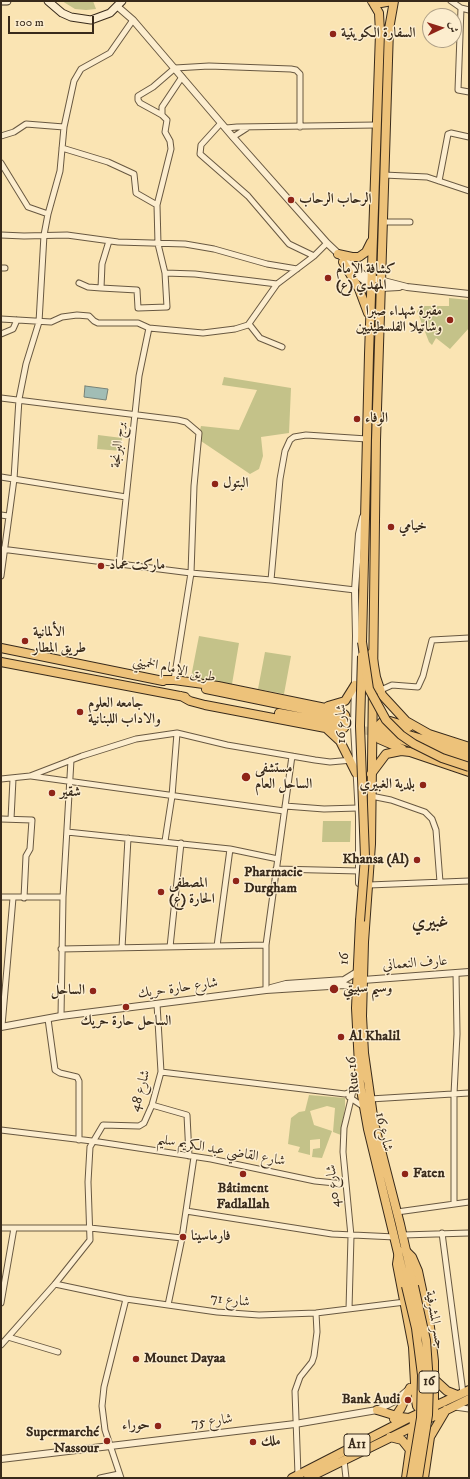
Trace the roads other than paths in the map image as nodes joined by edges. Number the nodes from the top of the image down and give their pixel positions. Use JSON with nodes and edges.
{"nodes":[{"id":1,"x":6,"y":1,"type":"edge"},
{"id":2,"x":48,"y":1,"type":"edge"},
{"id":3,"x":372,"y":1,"type":"edge"},
{"id":4,"x":393,"y":1,"type":"edge"},
{"id":5,"x":451,"y":1,"type":"edge"},
{"id":6,"x":1,"y":2,"type":"edge"},
{"id":7,"x":120,"y":4,"type":"edge"},
{"id":8,"x":462,"y":8,"type":"joint"},
{"id":9,"x":469,"y":10,"type":"edge"},
{"id":10,"x":133,"y":20,"type":"junction"},
{"id":11,"x":460,"y":48,"type":"edge"},
{"id":12,"x":175,"y":68,"type":"junction"},
{"id":13,"x":182,"y":77,"type":"junction"},
{"id":14,"x":469,"y":92,"type":"edge"},
{"id":15,"x":162,"y":115,"type":"junction"},
{"id":16,"x":221,"y":123,"type":"junction"},
{"id":17,"x":376,"y":125,"type":"junction"},
{"id":18,"x":64,"y":127,"type":"junction"},
{"id":19,"x":249,"y":127,"type":"junction"},
{"id":20,"x":300,"y":127,"type":"junction"},
{"id":21,"x":226,"y":128,"type":"junction"},
{"id":22,"x":1,"y":136,"type":"edge"},
{"id":23,"x":233,"y":137,"type":"junction"},
{"id":24,"x":469,"y":137,"type":"edge"},
{"id":25,"x":62,"y":148,"type":"junction"},
{"id":26,"x":1,"y":163,"type":"edge"},
{"id":27,"x":384,"y":175,"type":"junction"},
{"id":28,"x":439,"y":181,"type":"junction"},
{"id":29,"x":469,"y":191,"type":"edge"},
{"id":30,"x":157,"y":205,"type":"junction"},
{"id":31,"x":48,"y":214,"type":"junction"},
{"id":32,"x":384,"y":222,"type":"junction"},
{"id":33,"x":410,"y":222,"type":"dead end"},
{"id":34,"x":374,"y":233,"type":"junction"},
{"id":35,"x":1,"y":235,"type":"edge"},
{"id":36,"x":44,"y":235,"type":"junction"},
{"id":37,"x":109,"y":241,"type":"junction"},
{"id":38,"x":327,"y":243,"type":"junction"},
{"id":39,"x":158,"y":244,"type":"junction"},
{"id":40,"x":337,"y":252,"type":"junction"},
{"id":41,"x":314,"y":256,"type":"junction"},
{"id":42,"x":344,"y":262,"type":"junction"},
{"id":43,"x":297,"y":269,"type":"junction"},
{"id":44,"x":165,"y":273,"type":"junction"},
{"id":45,"x":372,"y":282,"type":"junction"},
{"id":46,"x":79,"y":283,"type":"dead end"},
{"id":47,"x":277,"y":284,"type":"junction"},
{"id":48,"x":381,"y":284,"type":"junction"},
{"id":49,"x":101,"y":288,"type":"junction"},
{"id":50,"x":469,"y":294,"type":"edge"},
{"id":51,"x":1,"y":319,"type":"edge"},
{"id":52,"x":17,"y":320,"type":"junction"},
{"id":53,"x":39,"y":322,"type":"junction"},
{"id":54,"x":249,"y":324,"type":"junction"},
{"id":55,"x":371,"y":326,"type":"junction"},
{"id":56,"x":149,"y":328,"type":"junction"},
{"id":57,"x":1,"y":334,"type":"edge"},
{"id":58,"x":282,"y":347,"type":"dead end"},
{"id":59,"x":1,"y":398,"type":"edge"},
{"id":60,"x":19,"y":399,"type":"junction"},
{"id":61,"x":134,"y":415,"type":"junction"},
{"id":62,"x":367,"y":439,"type":"junction"},
{"id":63,"x":1,"y":477,"type":"edge"},
{"id":64,"x":14,"y":479,"type":"junction"},
{"id":65,"x":126,"y":497,"type":"junction"},
{"id":66,"x":366,"y":514,"type":"junction"},
{"id":67,"x":1,"y":515,"type":"edge"},
{"id":68,"x":8,"y":516,"type":"junction"},
{"id":69,"x":3,"y":549,"type":"edge"},
{"id":70,"x":119,"y":564,"type":"junction"},
{"id":71,"x":191,"y":573,"type":"junction"},
{"id":72,"x":1,"y":576,"type":"edge"},
{"id":73,"x":270,"y":580,"type":"junction"},
{"id":74,"x":355,"y":590,"type":"junction"},
{"id":75,"x":469,"y":638,"type":"edge"},
{"id":76,"x":362,"y":642,"type":"junction"},
{"id":77,"x":1,"y":648,"type":"edge"},
{"id":78,"x":372,"y":653,"type":"junction"},
{"id":79,"x":1,"y":662,"type":"edge"},
{"id":80,"x":70,"y":662,"type":"junction"},
{"id":81,"x":66,"y":676,"type":"junction"},
{"id":82,"x":159,"y":680,"type":"junction"},
{"id":83,"x":174,"y":680,"type":"junction"},
{"id":84,"x":355,"y":685,"type":"junction"},
{"id":85,"x":381,"y":690,"type":"junction"},
{"id":86,"x":181,"y":696,"type":"junction"},
{"id":87,"x":321,"y":707,"type":"junction"},
{"id":88,"x":320,"y":727,"type":"junction"},
{"id":89,"x":177,"y":733,"type":"junction"},
{"id":90,"x":429,"y":734,"type":"junction"},
{"id":91,"x":469,"y":747,"type":"edge"},
{"id":92,"x":410,"y":752,"type":"junction"},
{"id":93,"x":469,"y":753,"type":"edge"},
{"id":94,"x":292,"y":756,"type":"junction"},
{"id":95,"x":71,"y":760,"type":"junction"},
{"id":96,"x":353,"y":760,"type":"junction"},
{"id":97,"x":469,"y":760,"type":"edge"},
{"id":98,"x":469,"y":767,"type":"edge"},
{"id":99,"x":469,"y":772,"type":"edge"},
{"id":100,"x":356,"y":773,"type":"joint"},
{"id":101,"x":371,"y":774,"type":"junction"},
{"id":102,"x":30,"y":776,"type":"junction"},
{"id":103,"x":1,"y":779,"type":"edge"},
{"id":104,"x":13,"y":779,"type":"junction"},
{"id":105,"x":70,"y":783,"type":"junction"},
{"id":106,"x":172,"y":796,"type":"junction"},
{"id":107,"x":371,"y":796,"type":"junction"},
{"id":108,"x":285,"y":809,"type":"junction"},
{"id":109,"x":359,"y":812,"type":"junction"},
{"id":110,"x":372,"y":813,"type":"junction"},
{"id":111,"x":1,"y":819,"type":"edge"},
{"id":112,"x":11,"y":819,"type":"junction"},
{"id":113,"x":67,"y":832,"type":"junction"},
{"id":114,"x":128,"y":838,"type":"junction"},
{"id":115,"x":165,"y":841,"type":"junction"},
{"id":116,"x":181,"y":843,"type":"junction"},
{"id":117,"x":230,"y":849,"type":"junction"},
{"id":118,"x":278,"y":859,"type":"junction"},
{"id":119,"x":276,"y":869,"type":"junction"},
{"id":120,"x":360,"y":871,"type":"junction"},
{"id":121,"x":469,"y":880,"type":"edge"},
{"id":122,"x":440,"y":882,"type":"junction"},
{"id":123,"x":369,"y":885,"type":"junction"},
{"id":124,"x":63,"y":897,"type":"junction"},
{"id":125,"x":1,"y":898,"type":"edge"},
{"id":126,"x":12,"y":898,"type":"junction"},
{"id":127,"x":24,"y":898,"type":"junction"},
{"id":128,"x":359,"y":939,"type":"junction"},
{"id":129,"x":266,"y":945,"type":"junction"},
{"id":130,"x":217,"y":946,"type":"junction"},
{"id":131,"x":170,"y":947,"type":"junction"},
{"id":132,"x":122,"y":948,"type":"junction"},
{"id":133,"x":61,"y":949,"type":"junction"},
{"id":134,"x":469,"y":972,"type":"edge"},
{"id":135,"x":456,"y":973,"type":"junction"},
{"id":136,"x":359,"y":977,"type":"junction"},
{"id":137,"x":315,"y":985,"type":"junction"},
{"id":138,"x":266,"y":990,"type":"junction"},
{"id":139,"x":356,"y":991,"type":"junction"},
{"id":140,"x":157,"y":1004,"type":"junction"},
{"id":141,"x":61,"y":1016,"type":"junction"},
{"id":142,"x":48,"y":1019,"type":"junction"},
{"id":143,"x":2,"y":1027,"type":"edge"},
{"id":144,"x":161,"y":1072,"type":"junction"},
{"id":145,"x":360,"y":1084,"type":"junction"},
{"id":146,"x":352,"y":1091,"type":"junction"},
{"id":147,"x":469,"y":1093,"type":"edge"},
{"id":148,"x":345,"y":1094,"type":"junction"},
{"id":149,"x":454,"y":1094,"type":"junction"},
{"id":150,"x":352,"y":1099,"type":"junction"},
{"id":151,"x":370,"y":1099,"type":"junction"},
{"id":152,"x":152,"y":1105,"type":"junction"},
{"id":153,"x":364,"y":1106,"type":"junction"},
{"id":154,"x":1,"y":1130,"type":"edge"},
{"id":155,"x":79,"y":1140,"type":"junction"},
{"id":156,"x":92,"y":1141,"type":"junction"},
{"id":157,"x":192,"y":1156,"type":"junction"},
{"id":158,"x":345,"y":1184,"type":"junction"},
{"id":159,"x":469,"y":1202,"type":"edge"},
{"id":160,"x":454,"y":1204,"type":"junction"},
{"id":161,"x":186,"y":1211,"type":"junction"},
{"id":162,"x":397,"y":1212,"type":"junction"},
{"id":163,"x":1,"y":1228,"type":"edge"},
{"id":164,"x":14,"y":1228,"type":"junction"},
{"id":165,"x":90,"y":1228,"type":"junction"},
{"id":166,"x":442,"y":1233,"type":"junction"},
{"id":167,"x":469,"y":1233,"type":"edge"},
{"id":168,"x":351,"y":1236,"type":"junction"},
{"id":169,"x":399,"y":1236,"type":"junction"},
{"id":170,"x":182,"y":1238,"type":"junction"},
{"id":171,"x":403,"y":1252,"type":"junction"},
{"id":172,"x":55,"y":1284,"type":"junction"},
{"id":173,"x":410,"y":1286,"type":"junction"},
{"id":174,"x":126,"y":1299,"type":"junction"},
{"id":175,"x":405,"y":1302,"type":"junction"},
{"id":176,"x":1,"y":1303,"type":"edge"},
{"id":177,"x":168,"y":1305,"type":"junction"},
{"id":178,"x":349,"y":1309,"type":"junction"},
{"id":179,"x":316,"y":1313,"type":"junction"},
{"id":180,"x":8,"y":1337,"type":"junction"},
{"id":181,"x":1,"y":1345,"type":"edge"},
{"id":182,"x":58,"y":1352,"type":"dead end"},
{"id":183,"x":435,"y":1380,"type":"junction"},
{"id":184,"x":413,"y":1384,"type":"junction"},
{"id":185,"x":465,"y":1394,"type":"edge"},
{"id":186,"x":434,"y":1405,"type":"junction"},
{"id":187,"x":450,"y":1407,"type":"junction"},
{"id":188,"x":469,"y":1408,"type":"edge"},
{"id":189,"x":377,"y":1410,"type":"junction"},
{"id":190,"x":432,"y":1415,"type":"junction"},
{"id":191,"x":396,"y":1416,"type":"junction"},
{"id":192,"x":417,"y":1418,"type":"junction"},
{"id":193,"x":295,"y":1424,"type":"junction"},
{"id":194,"x":384,"y":1430,"type":"junction"},
{"id":195,"x":390,"y":1437,"type":"junction"},
{"id":196,"x":430,"y":1437,"type":"junction"},
{"id":197,"x":109,"y":1446,"type":"junction"},
{"id":198,"x":410,"y":1450,"type":"junction"},
{"id":199,"x":1,"y":1459,"type":"edge"},
{"id":200,"x":344,"y":1460,"type":"junction"},
{"id":201,"x":120,"y":1476,"type":"edge"},
{"id":202,"x":295,"y":1477,"type":"edge"},
{"id":203,"x":408,"y":1477,"type":"edge"},
{"id":204,"x":422,"y":1477,"type":"edge"},
{"id":205,"x":100,"y":1478,"type":"edge"},
{"id":206,"x":308,"y":1478,"type":"edge"},
{"id":207,"x":346,"y":1478,"type":"edge"}],
"edges":[{"from":1,"to":6,"type":"main road"},
{"from":2,"to":7,"type":"main road"},
{"from":3,"to":4,"type":"main road"},
{"from":3,"to":17,"type":"main road"},
{"from":4,"to":27,"type":"main road"},
{"from":5,"to":8,"type":"street"},
{"from":7,"to":10,"type":"street"},
{"from":8,"to":9,"type":"street"},
{"from":10,"to":12,"type":"street"},
{"from":10,"to":18,"type":"street"},
{"from":11,"to":14,"type":"street"},
{"from":12,"to":13,"type":"street"},
{"from":12,"to":15,"type":"street"},
{"from":12,"to":20,"type":"street"},
{"from":13,"to":15,"type":"street"},
{"from":13,"to":16,"type":"street"},
{"from":15,"to":30,"type":"street"},
{"from":16,"to":21,"type":"street"},
{"from":16,"to":41,"type":"street"},
{"from":17,"to":20,"type":"street"},
{"from":17,"to":34,"type":"main road"},
{"from":18,"to":22,"type":"street"},
{"from":18,"to":25,"type":"street"},
{"from":19,"to":20,"type":"street"},
{"from":19,"to":21,"type":"street"},
{"from":19,"to":23,"type":"street"},
{"from":21,"to":23,"type":"street"},
{"from":23,"to":38,"type":"street"},
{"from":24,"to":28,"type":"street"},
{"from":25,"to":30,"type":"street"},
{"from":25,"to":31,"type":"street"},
{"from":26,"to":31,"type":"street"},
{"from":27,"to":28,"type":"street"},
{"from":27,"to":32,"type":"main road"},
{"from":28,"to":29,"type":"street"},
{"from":30,"to":39,"type":"street"},
{"from":31,"to":36,"type":"street"},
{"from":32,"to":33,"type":"street"},
{"from":32,"to":48,"type":"main road"},
{"from":34,"to":40,"type":"main road"},
{"from":34,"to":45,"type":"main road"},
{"from":35,"to":36,"type":"street"},
{"from":36,"to":37,"type":"street"},
{"from":36,"to":53,"type":"street"},
{"from":37,"to":39,"type":"street"},
{"from":37,"to":49,"type":"street"},
{"from":38,"to":40,"type":"street"},
{"from":38,"to":41,"type":"street"},
{"from":39,"to":43,"type":"street"},
{"from":39,"to":44,"type":"street"},
{"from":40,"to":42,"type":"street"},
{"from":40,"to":45,"type":"street"},
{"from":41,"to":43,"type":"street"},
{"from":42,"to":45,"type":"street"},
{"from":42,"to":55,"type":"main road"},
{"from":43,"to":47,"type":"street"},
{"from":44,"to":47,"type":"street"},
{"from":44,"to":49,"type":"street"},
{"from":45,"to":48,"type":"street"},
{"from":45,"to":55,"type":"main road"},
{"from":46,"to":49,"type":"street"},
{"from":47,"to":54,"type":"street"},
{"from":48,"to":50,"type":"street"},
{"from":48,"to":78,"type":"main road"},
{"from":51,"to":52,"type":"street"},
{"from":52,"to":53,"type":"street"},
{"from":52,"to":57,"type":"street"},
{"from":53,"to":56,"type":"street"},
{"from":53,"to":60,"type":"street"},
{"from":54,"to":56,"type":"street"},
{"from":54,"to":58,"type":"street"},
{"from":55,"to":62,"type":"main road"},
{"from":56,"to":61,"type":"street","name":"برج البرنجة"},
{"from":59,"to":60,"type":"street"},
{"from":60,"to":61,"type":"street"},
{"from":60,"to":64,"type":"street"},
{"from":61,"to":65,"type":"street","name":"برج البرنجة"},
{"from":61,"to":71,"type":"street"},
{"from":62,"to":66,"type":"main road"},
{"from":62,"to":73,"type":"street"},
{"from":63,"to":64,"type":"street"},
{"from":64,"to":65,"type":"street"},
{"from":64,"to":68,"type":"street"},
{"from":65,"to":70,"type":"street","name":"برج البرنجة"},
{"from":66,"to":74,"type":"street","name":"شارع 16"},
{"from":66,"to":76,"type":"main road"},
{"from":67,"to":68,"type":"street"},
{"from":68,"to":69,"type":"street"},
{"from":69,"to":70,"type":"street"},
{"from":69,"to":72,"type":"street"},
{"from":70,"to":71,"type":"street"},
{"from":71,"to":73,"type":"street"},
{"from":71,"to":83,"type":"street"},
{"from":73,"to":74,"type":"street"},
{"from":74,"to":84,"type":"street","name":"شارع 16"},
{"from":75,"to":85,"type":"street"},
{"from":76,"to":98,"type":"main road","bridge":true},
{"from":76,"to":128,"type":"main road","name":"شارع 16","bridge":true},
{"from":77,"to":80,"type":"main road","name":"طريق الإمام الخميني"},
{"from":78,"to":85,"type":"main road"},
{"from":78,"to":101,"type":"main road","name":"شارع 16"},
{"from":79,"to":81,"type":"main road","name":"طريق الإمام الخميني"},
{"from":80,"to":81,"type":"main road"},
{"from":80,"to":82,"type":"main road","name":"طريق الإمام الخميني"},
{"from":81,"to":86,"type":"main road","name":"طريق الإمام الخميني"},
{"from":82,"to":83,"type":"main road"},
{"from":82,"to":86,"type":"main road","name":"طريق الإمام الخميني"},
{"from":83,"to":87,"type":"main road"},
{"from":84,"to":87,"type":"main road"},
{"from":84,"to":96,"type":"street","name":"شارع 16"},
{"from":85,"to":90,"type":"main road"},
{"from":86,"to":88,"type":"main road"},
{"from":87,"to":88,"type":"main road"},
{"from":88,"to":96,"type":"main road"},
{"from":89,"to":94,"type":"street"},
{"from":89,"to":95,"type":"street"},
{"from":89,"to":106,"type":"street"},
{"from":90,"to":91,"type":"main road"},
{"from":90,"to":92,"type":"main road"},
{"from":92,"to":99,"type":"main road"},
{"from":92,"to":101,"type":"main road"},
{"from":93,"to":97,"type":"main road"},
{"from":94,"to":96,"type":"street"},
{"from":94,"to":108,"type":"street"},
{"from":95,"to":102,"type":"street"},
{"from":95,"to":105,"type":"street"},
{"from":96,"to":100,"type":"main road"},
{"from":100,"to":109,"type":"street"},
{"from":101,"to":107,"type":"main road","name":"شارع 16"},
{"from":102,"to":104,"type":"street"},
{"from":102,"to":105,"type":"street"},
{"from":103,"to":104,"type":"street"},
{"from":104,"to":112,"type":"street"},
{"from":105,"to":106,"type":"street"},
{"from":105,"to":113,"type":"street"},
{"from":106,"to":108,"type":"street"},
{"from":106,"to":115,"type":"street"},
{"from":107,"to":110,"type":"main road","name":"شارع 16"},
{"from":107,"to":122,"type":"street"},
{"from":108,"to":109,"type":"street"},
{"from":108,"to":118,"type":"street"},
{"from":109,"to":110,"type":"main road"},
{"from":109,"to":120,"type":"street"},
{"from":110,"to":123,"type":"main road","name":"شارع 16"},
{"from":111,"to":112,"type":"street"},
{"from":112,"to":127,"type":"street"},
{"from":113,"to":114,"type":"street"},
{"from":113,"to":124,"type":"street"},
{"from":114,"to":115,"type":"street"},
{"from":114,"to":132,"type":"street"},
{"from":115,"to":116,"type":"street"},
{"from":116,"to":117,"type":"street"},
{"from":116,"to":131,"type":"street"},
{"from":117,"to":118,"type":"street"},
{"from":117,"to":130,"type":"street"},
{"from":118,"to":119,"type":"street"},
{"from":119,"to":120,"type":"street"},
{"from":119,"to":129,"type":"street"},
{"from":120,"to":128,"type":"street"},
{"from":121,"to":122,"type":"street"},
{"from":122,"to":123,"type":"street"},
{"from":123,"to":136,"type":"main road","name":"شارع 16"},
{"from":124,"to":127,"type":"street"},
{"from":124,"to":133,"type":"street"},
{"from":125,"to":126,"type":"street"},
{"from":126,"to":127,"type":"street"},
{"from":126,"to":143,"type":"street"},
{"from":128,"to":136,"type":"main road","name":"16"},
{"from":129,"to":130,"type":"street"},
{"from":129,"to":138,"type":"street"},
{"from":130,"to":131,"type":"street"},
{"from":131,"to":132,"type":"street"},
{"from":132,"to":133,"type":"street"},
{"from":133,"to":141,"type":"street"},
{"from":134,"to":135,"type":"street","name":"عارف النعماني"},
{"from":135,"to":136,"type":"street","name":"عارف النعماني"},
{"from":135,"to":149,"type":"street"},
{"from":136,"to":137,"type":"street"},
{"from":136,"to":139,"type":"main road","name":"شارع 16"},
{"from":136,"to":151,"type":"main road","name":"Rue 16"},
{"from":137,"to":138,"type":"street","name":"شارع حارة حريك"},
{"from":137,"to":139,"type":"street"},
{"from":138,"to":140,"type":"street","name":"شارع حارة حريك"},
{"from":139,"to":145,"type":"main road","name":"شارع 16"},
{"from":140,"to":141,"type":"street","name":"شارع حارة حريك"},
{"from":140,"to":144,"type":"street","name":"شارع 48"},
{"from":141,"to":142,"type":"street","name":"شارع حارة حريك"},
{"from":142,"to":143,"type":"street","name":"شارع حارة حريك"},
{"from":142,"to":155,"type":"street"},
{"from":144,"to":148,"type":"street"},
{"from":144,"to":152,"type":"street","name":"شارع 48"},
{"from":145,"to":146,"type":"street"},
{"from":145,"to":153,"type":"main road","name":"شارع 16"},
{"from":146,"to":148,"type":"street"},
{"from":146,"to":150,"type":"street","name":"شارع 40"},
{"from":147,"to":149,"type":"street"},
{"from":148,"to":150,"type":"street"},
{"from":149,"to":151,"type":"street"},
{"from":149,"to":160,"type":"street"},
{"from":150,"to":153,"type":"street"},
{"from":150,"to":158,"type":"street","name":"شارع 40"},
{"from":151,"to":162,"type":"main road","name":"Rue 16"},
{"from":152,"to":156,"type":"street","name":"شارع 48"},
{"from":152,"to":157,"type":"street"},
{"from":153,"to":169,"type":"main road","name":"شارع 16"},
{"from":154,"to":155,"type":"street","name":"شارع القاضي عبد الكريم سليم"},
{"from":155,"to":156,"type":"street","name":"شارع القاضي عبد الكريم سليم"},
{"from":156,"to":157,"type":"street","name":"شارع القاضي عبد الكريم سليم"},
{"from":156,"to":165,"type":"street"},
{"from":157,"to":158,"type":"street","name":"شارع القاضي عبد الكريم سليم"},
{"from":157,"to":161,"type":"street"},
{"from":158,"to":168,"type":"street","name":"شارع 40"},
{"from":159,"to":160,"type":"street"},
{"from":160,"to":162,"type":"street"},
{"from":161,"to":168,"type":"street"},
{"from":161,"to":170,"type":"street"},
{"from":162,"to":169,"type":"main road","name":"Rue 16"},
{"from":163,"to":164,"type":"street"},
{"from":164,"to":165,"type":"street"},
{"from":164,"to":176,"type":"street"},
{"from":165,"to":170,"type":"street"},
{"from":165,"to":172,"type":"street"},
{"from":166,"to":167,"type":"street"},
{"from":166,"to":169,"type":"street"},
{"from":166,"to":185,"type":"street"},
{"from":168,"to":169,"type":"street"},
{"from":168,"to":178,"type":"street","name":"شارع 40"},
{"from":169,"to":171,"type":"main road"},
{"from":170,"to":177,"type":"street"},
{"from":171,"to":173,"type":"main road"},
{"from":171,"to":175,"type":"main road"},
{"from":171,"to":183,"type":"main road"},
{"from":172,"to":174,"type":"street","name":"شارع 71"},
{"from":172,"to":180,"type":"street"},
{"from":173,"to":203,"type":"main road","name":"جسر المشرفية","number":"16","bridge":true},
{"from":173,"to":204,"type":"main road","name":"جسر المشرفية","number":"16","bridge":true},
{"from":174,"to":177,"type":"street","name":"شارع 71"},
{"from":174,"to":197,"type":"street"},
{"from":175,"to":178,"type":"street","name":"شارع 71"},
{"from":175,"to":184,"type":"main road"},
{"from":177,"to":179,"type":"street","name":"شارع 71"},
{"from":178,"to":179,"type":"street","name":"شارع 71"},
{"from":179,"to":193,"type":"street"},
{"from":180,"to":181,"type":"street"},
{"from":180,"to":182,"type":"street"},
{"from":183,"to":185,"type":"main road"},
{"from":183,"to":186,"type":"main road"},
{"from":184,"to":189,"type":"street","name":"شارع 75"},
{"from":184,"to":191,"type":"main road"},
{"from":184,"to":192,"type":"main road"},
{"from":185,"to":186,"type":"main road","number":"A11"},
{"from":185,"to":187,"type":"main road"},
{"from":186,"to":190,"type":"main road"},
{"from":186,"to":192,"type":"main road","number":"A11"},
{"from":187,"to":188,"type":"street"},
{"from":187,"to":190,"type":"main road"},
{"from":187,"to":196,"type":"main road"},
{"from":189,"to":191,"type":"main road"},
{"from":189,"to":193,"type":"street","name":"شارع 75"},
{"from":190,"to":192,"type":"main road"},
{"from":191,"to":192,"type":"main road"},
{"from":191,"to":194,"type":"main road"},
{"from":192,"to":194,"type":"main road","number":"A11"},
{"from":192,"to":195,"type":"main road","number":"A11"},
{"from":192,"to":196,"type":"main road"},
{"from":192,"to":198,"type":"main road"},
{"from":193,"to":197,"type":"street","name":"شارع 75"},
{"from":193,"to":202,"type":"street"},
{"from":194,"to":202,"type":"main road","number":"A11"},
{"from":195,"to":198,"type":"main road"},
{"from":195,"to":200,"type":"main road","number":"A11"},
{"from":196,"to":204,"type":"main road"},
{"from":197,"to":199,"type":"street","name":"شارع 75"},
{"from":197,"to":201,"type":"street"},
{"from":198,"to":203,"type":"main road"},
{"from":200,"to":206,"type":"main road","number":"A11"},
{"from":200,"to":207,"type":"street"},
{"from":201,"to":205,"type":"street"},
{"from":203,"to":204,"type":"main road"}]}
